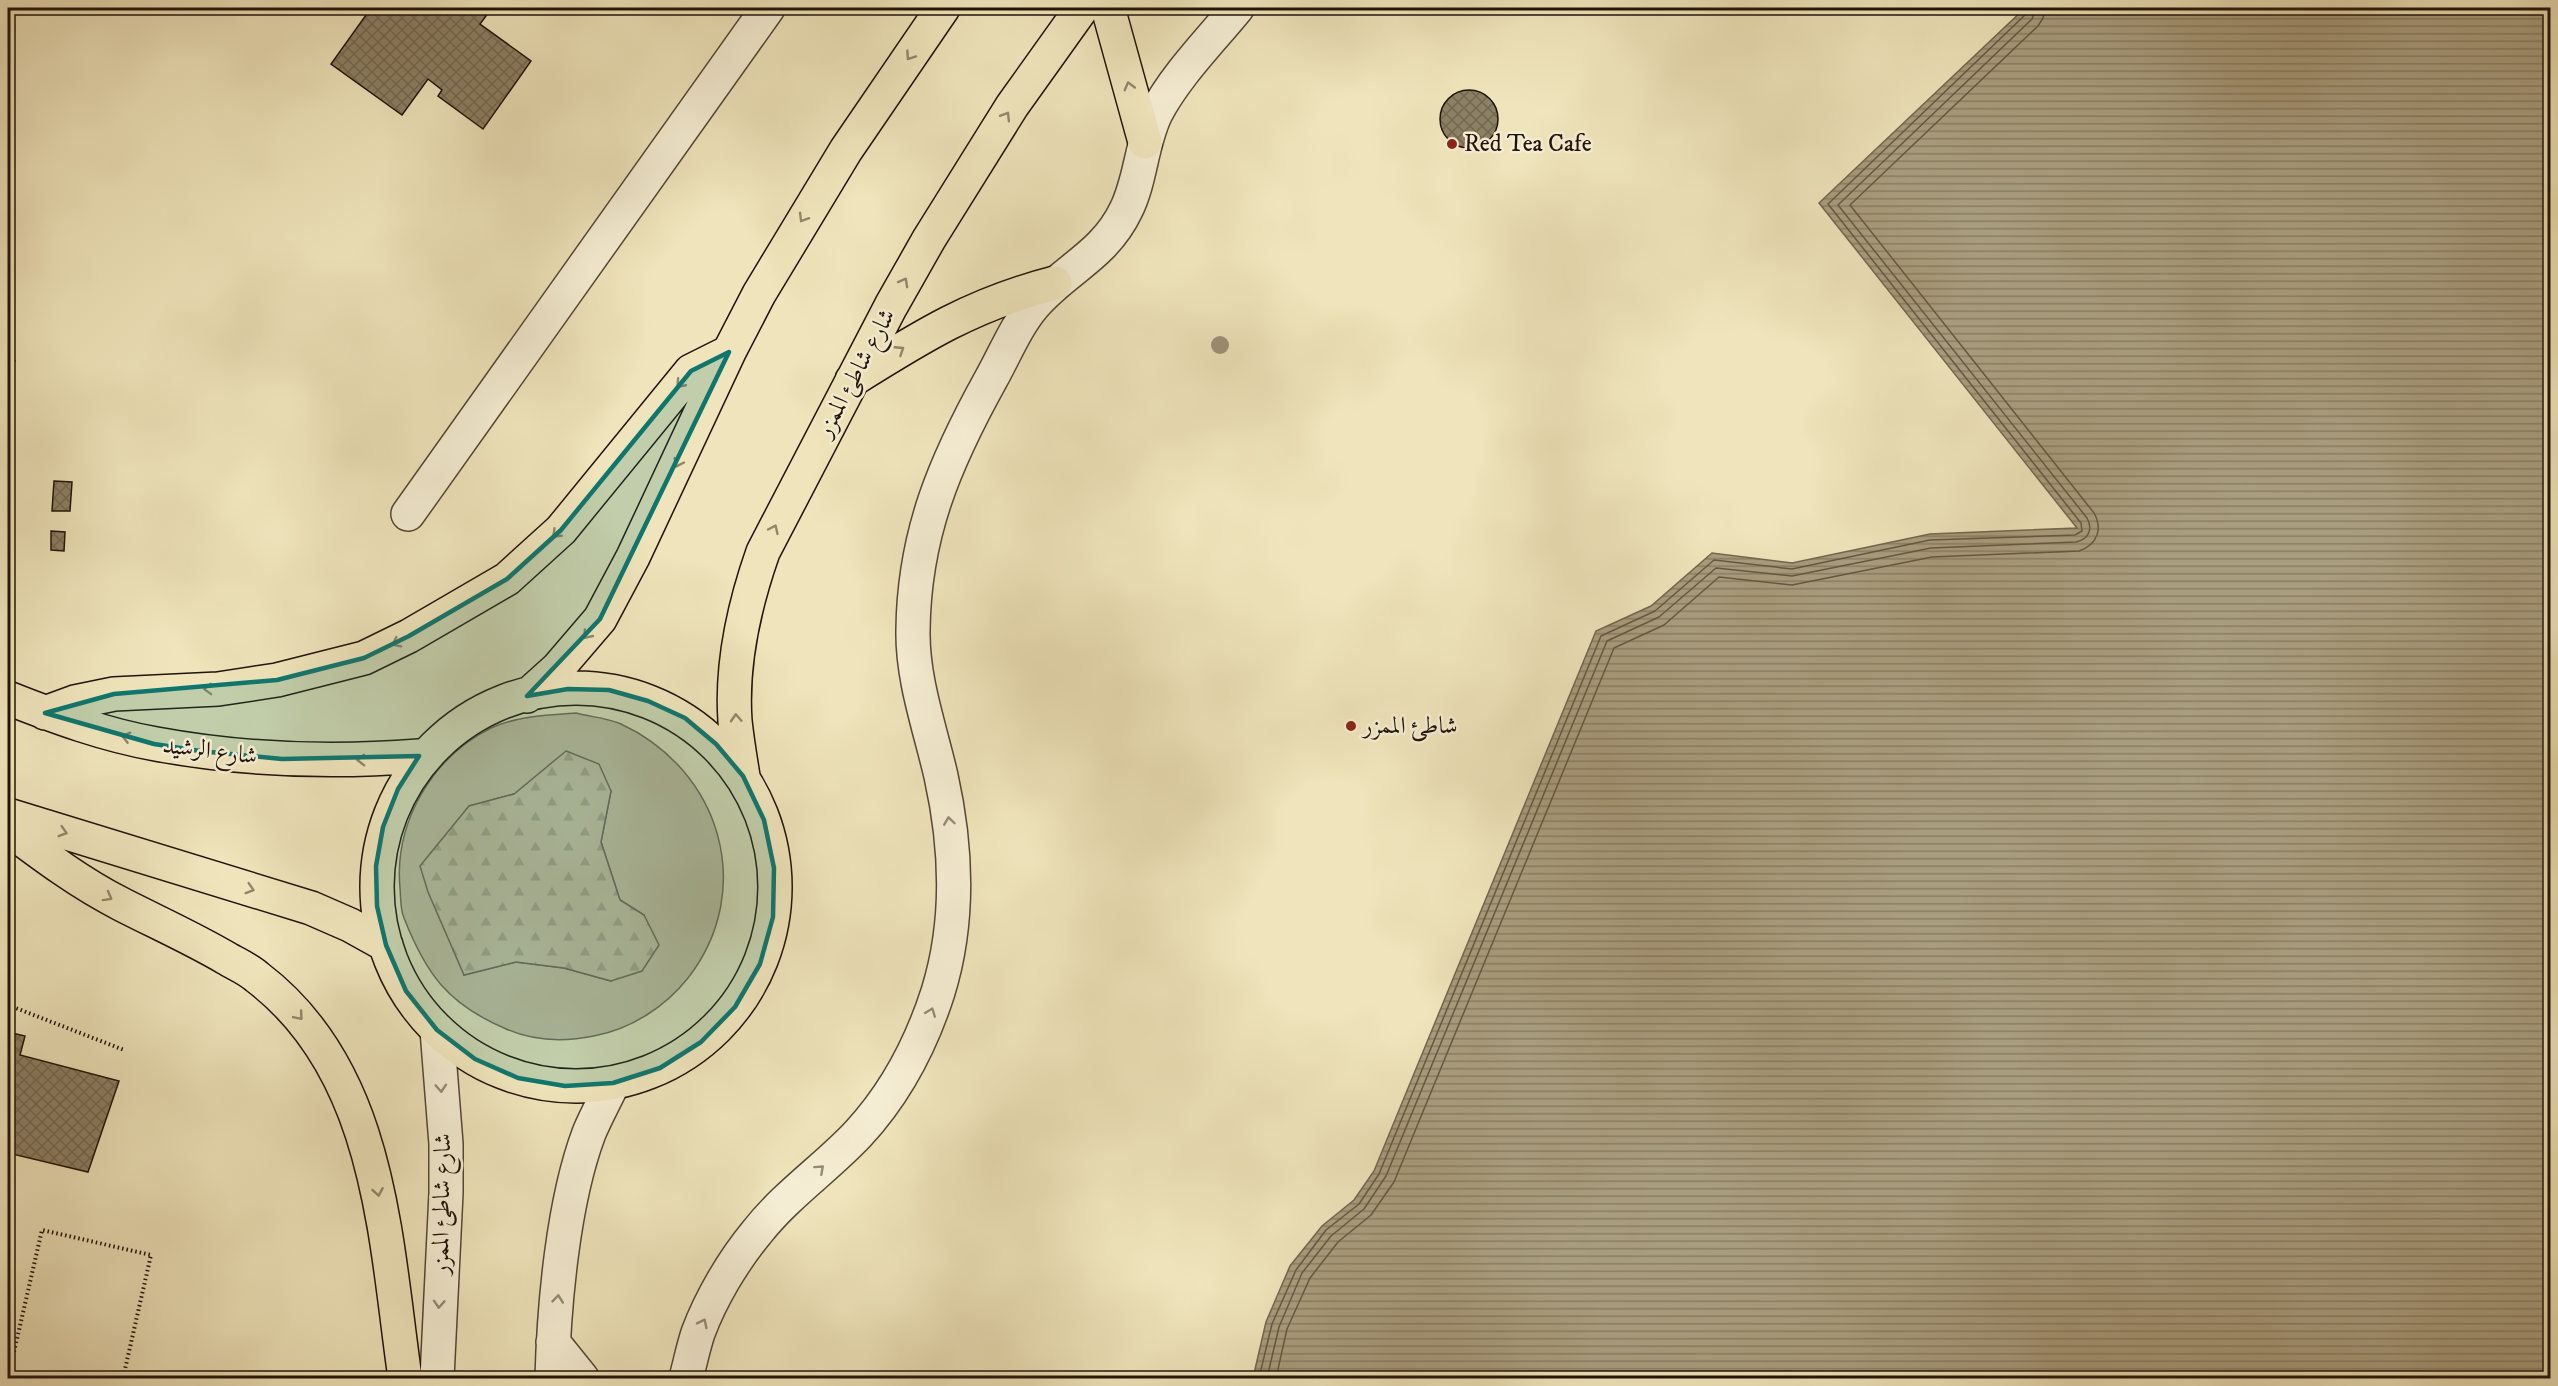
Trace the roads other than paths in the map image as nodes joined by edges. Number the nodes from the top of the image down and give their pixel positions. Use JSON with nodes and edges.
{"nodes":[{"id":1,"x":768,"y":8,"type":"edge"},
{"id":2,"x":944,"y":8,"type":"edge"},
{"id":3,"x":1082,"y":8,"type":"edge"},
{"id":4,"x":1108,"y":8,"type":"edge"},
{"id":5,"x":1237,"y":8,"type":"edge"},
{"id":6,"x":1145,"y":142,"type":"junction"},
{"id":7,"x":1055,"y":283,"type":"junction"},
{"id":8,"x":729,"y":352,"type":"junction"},
{"id":9,"x":851,"y":381,"type":"junction"},
{"id":10,"x":408,"y":513,"type":"dead end"},
{"id":11,"x":527,"y":696,"type":"junction"},
{"id":12,"x":8,"y":698,"type":"edge"},
{"id":13,"x":45,"y":713,"type":"junction"},
{"id":14,"x":419,"y":756,"type":"junction"},
{"id":15,"x":743,"y":776,"type":"junction"},
{"id":16,"x":8,"y":815,"type":"edge"},
{"id":17,"x":8,"y":829,"type":"edge"},
{"id":18,"x":386,"y":945,"type":"junction"},
{"id":19,"x":437,"y":1030,"type":"junction"},
{"id":20,"x":613,"y":1083,"type":"junction"},
{"id":21,"x":553,"y":1342,"type":"junction"},
{"id":22,"x":405,"y":1378,"type":"edge"},
{"id":23,"x":437,"y":1378,"type":"edge"},
{"id":24,"x":552,"y":1378,"type":"edge"},
{"id":25,"x":582,"y":1378,"type":"edge"},
{"id":26,"x":686,"y":1378,"type":"edge"}],
"edges":[{"from":1,"to":10,"type":"street"},
{"from":2,"to":8,"type":"main road","one_way":true},
{"from":9,"to":3,"type":"main road","name":"شارع شاطئ الممزر","one_way":true},
{"from":6,"to":4,"type":"main road","one_way":true},
{"from":5,"to":6,"type":"street"},
{"from":6,"to":7,"type":"street"},
{"from":9,"to":7,"type":"main road","one_way":true},
{"from":26,"to":7,"type":"street","one_way":true},
{"from":8,"to":11,"type":"main road","one_way":true},
{"from":8,"to":13,"type":"main road","one_way":true},
{"from":15,"to":9,"type":"main road","name":"شارع شاطئ الممزر","one_way":true},
{"from":11,"to":14,"type":"main road"},
{"from":11,"to":15,"type":"main road"},
{"from":12,"to":13,"type":"main road","name":"شارع الرشيد"},
{"from":14,"to":13,"type":"main road","name":"شارع الرشيد","one_way":true},
{"from":14,"to":18,"type":"main road"},
{"from":15,"to":20,"type":"main road"},
{"from":16,"to":18,"type":"main road","one_way":true},
{"from":17,"to":22,"type":"main road","one_way":true},
{"from":18,"to":19,"type":"main road"},
{"from":19,"to":20,"type":"main road"},
{"from":19,"to":23,"type":"street","name":"شارع شاطئ الممزر","one_way":true},
{"from":21,"to":20,"type":"street","one_way":true},
{"from":21,"to":24,"type":"street"},
{"from":21,"to":25,"type":"street"}]}
